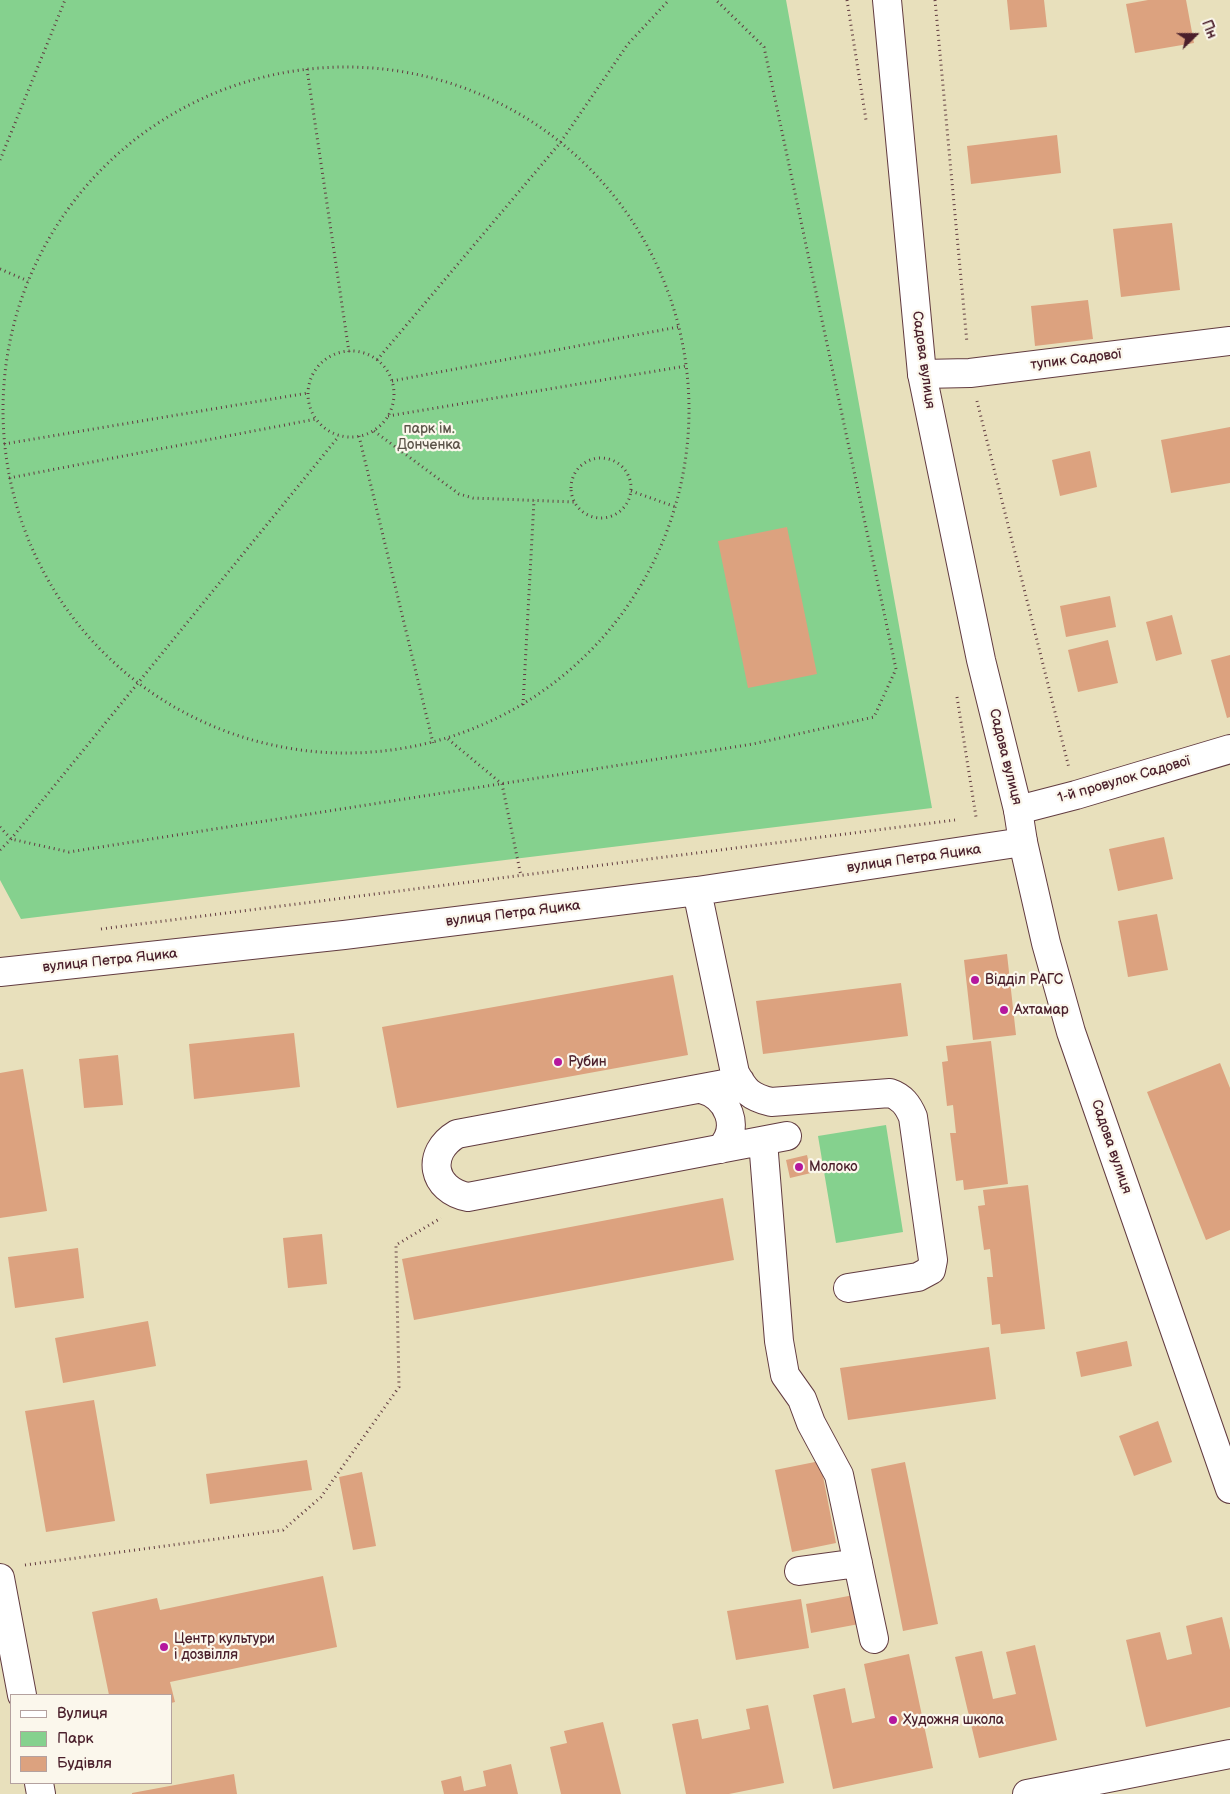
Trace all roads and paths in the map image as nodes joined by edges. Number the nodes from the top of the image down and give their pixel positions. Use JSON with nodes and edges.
{"nodes":[{"id":1,"x":65,"y":0,"type":"edge"},
{"id":2,"x":669,"y":0,"type":"edge"},
{"id":3,"x":716,"y":0,"type":"edge"},
{"id":4,"x":847,"y":0,"type":"edge"},
{"id":5,"x":887,"y":0,"type":"edge"},
{"id":6,"x":307,"y":69,"type":"junction"},
{"id":7,"x":867,"y":127,"type":"dead end"},
{"id":8,"x":560,"y":143,"type":"junction"},
{"id":9,"x":0,"y":160,"type":"edge"},
{"id":10,"x":0,"y":269,"type":"edge"},
{"id":11,"x":28,"y":281,"type":"junction"},
{"id":12,"x":678,"y":327,"type":"junction"},
{"id":13,"x":1230,"y":341,"type":"edge"},
{"id":14,"x":350,"y":352,"type":"junction"},
{"id":15,"x":377,"y":360,"type":"junction"},
{"id":16,"x":686,"y":366,"type":"junction"},
{"id":17,"x":922,"y":374,"type":"junction"},
{"id":18,"x":392,"y":381,"type":"junction"},
{"id":19,"x":308,"y":393,"type":"junction"},
{"id":20,"x":388,"y":416,"type":"junction"},
{"id":21,"x":316,"y":420,"type":"junction"},
{"id":22,"x":374,"y":431,"type":"junction"},
{"id":23,"x":339,"y":436,"type":"junction"},
{"id":24,"x":359,"y":436,"type":"junction"},
{"id":25,"x":4,"y":444,"type":"junction"},
{"id":26,"x":9,"y":478,"type":"junction"},
{"id":27,"x":631,"y":491,"type":"junction"},
{"id":28,"x":534,"y":500,"type":"junction"},
{"id":29,"x":574,"y":502,"type":"junction"},
{"id":30,"x":676,"y":507,"type":"junction"},
{"id":31,"x":138,"y":683,"type":"junction"},
{"id":32,"x":957,"y":695,"type":"dead end"},
{"id":33,"x":523,"y":705,"type":"junction"},
{"id":34,"x":448,"y":739,"type":"junction"},
{"id":35,"x":433,"y":743,"type":"junction"},
{"id":36,"x":1230,"y":749,"type":"edge"},
{"id":37,"x":502,"y":784,"type":"junction"},
{"id":38,"x":1018,"y":810,"type":"junction"},
{"id":39,"x":966,"y":818,"type":"dead end"},
{"id":40,"x":956,"y":820,"type":"dead end"},
{"id":41,"x":0,"y":827,"type":"edge"},
{"id":42,"x":11,"y":838,"type":"junction"},
{"id":43,"x":1023,"y":842,"type":"junction"},
{"id":44,"x":0,"y":850,"type":"edge"},
{"id":45,"x":521,"y":876,"type":"junction"},
{"id":46,"x":697,"y":891,"type":"junction"},
{"id":47,"x":95,"y":930,"type":"dead end"},
{"id":48,"x":0,"y":972,"type":"edge"},
{"id":49,"x":740,"y":1081,"type":"junction"},
{"id":50,"x":701,"y":1089,"type":"junction"},
{"id":51,"x":720,"y":1150,"type":"junction"},
{"id":52,"x":468,"y":1197,"type":"junction"},
{"id":53,"x":848,"y":1288,"type":"dead end"},
{"id":54,"x":1230,"y":1489,"type":"edge"},
{"id":55,"x":858,"y":1563,"type":"junction"},
{"id":56,"x":800,"y":1571,"type":"dead end"},
{"id":57,"x":8,"y":1572,"type":"edge"},
{"id":58,"x":874,"y":1639,"type":"dead end"},
{"id":59,"x":22,"y":1694,"type":"edge"},
{"id":60,"x":1230,"y":1754,"type":"edge"},
{"id":61,"x":1027,"y":1794,"type":"edge"}],
"edges":[{"from":1,"to":9,"type":"path"},
{"from":2,"to":8,"type":"path"},
{"from":3,"to":37,"type":"path"},
{"from":4,"to":7,"type":"path"},
{"from":5,"to":17,"type":"street","name":"Садова вулиця"},
{"from":6,"to":8,"type":"path"},
{"from":6,"to":11,"type":"path"},
{"from":6,"to":14,"type":"path"},
{"from":8,"to":12,"type":"path"},
{"from":8,"to":15,"type":"path"},
{"from":10,"to":11,"type":"path"},
{"from":11,"to":25,"type":"path"},
{"from":12,"to":16,"type":"path"},
{"from":12,"to":18,"type":"path"},
{"from":13,"to":17,"type":"street","name":"тупик Садової"},
{"from":14,"to":15,"type":"path"},
{"from":14,"to":19,"type":"path"},
{"from":15,"to":18,"type":"path"},
{"from":16,"to":20,"type":"path"},
{"from":16,"to":30,"type":"path"},
{"from":17,"to":38,"type":"street","name":"Садова вулиця"},
{"from":18,"to":20,"type":"path"},
{"from":19,"to":21,"type":"path"},
{"from":19,"to":25,"type":"path"},
{"from":20,"to":22,"type":"path"},
{"from":21,"to":23,"type":"path"},
{"from":21,"to":26,"type":"path"},
{"from":22,"to":24,"type":"path"},
{"from":22,"to":28,"type":"path"},
{"from":23,"to":24,"type":"path"},
{"from":23,"to":31,"type":"path"},
{"from":24,"to":35,"type":"path"},
{"from":25,"to":26,"type":"path"},
{"from":26,"to":31,"type":"path"},
{"from":27,"to":29,"type":"path"},
{"from":27,"to":29,"type":"path"},
{"from":27,"to":30,"type":"path"},
{"from":28,"to":29,"type":"path"},
{"from":28,"to":33,"type":"path"},
{"from":30,"to":33,"type":"path"},
{"from":31,"to":35,"type":"path"},
{"from":31,"to":42,"type":"path"},
{"from":32,"to":39,"type":"path"},
{"from":33,"to":34,"type":"path"},
{"from":34,"to":35,"type":"path"},
{"from":34,"to":37,"type":"path"},
{"from":36,"to":38,"type":"street","name":"1-й провулок Садової"},
{"from":37,"to":42,"type":"path"},
{"from":37,"to":45,"type":"path"},
{"from":38,"to":43,"type":"street","name":"Садова вулиця"},
{"from":40,"to":45,"type":"path"},
{"from":41,"to":42,"type":"path"},
{"from":42,"to":44,"type":"path"},
{"from":43,"to":46,"type":"street","name":"вулиця Петра Яцика"},
{"from":43,"to":54,"type":"street","name":"Садова вулиця"},
{"from":45,"to":47,"type":"path"},
{"from":46,"to":48,"type":"street","name":"вулиця Петра Яцика"},
{"from":46,"to":49,"type":"street"},
{"from":49,"to":50,"type":"street"},
{"from":49,"to":53,"type":"street"},
{"from":50,"to":51,"type":"street"},
{"from":50,"to":52,"type":"street"},
{"from":51,"to":52,"type":"street"},
{"from":51,"to":55,"type":"street"},
{"from":52,"to":57,"type":"path"},
{"from":55,"to":56,"type":"street"},
{"from":55,"to":58,"type":"street"},
{"from":57,"to":59,"type":"street"},
{"from":60,"to":61,"type":"street"}]}
